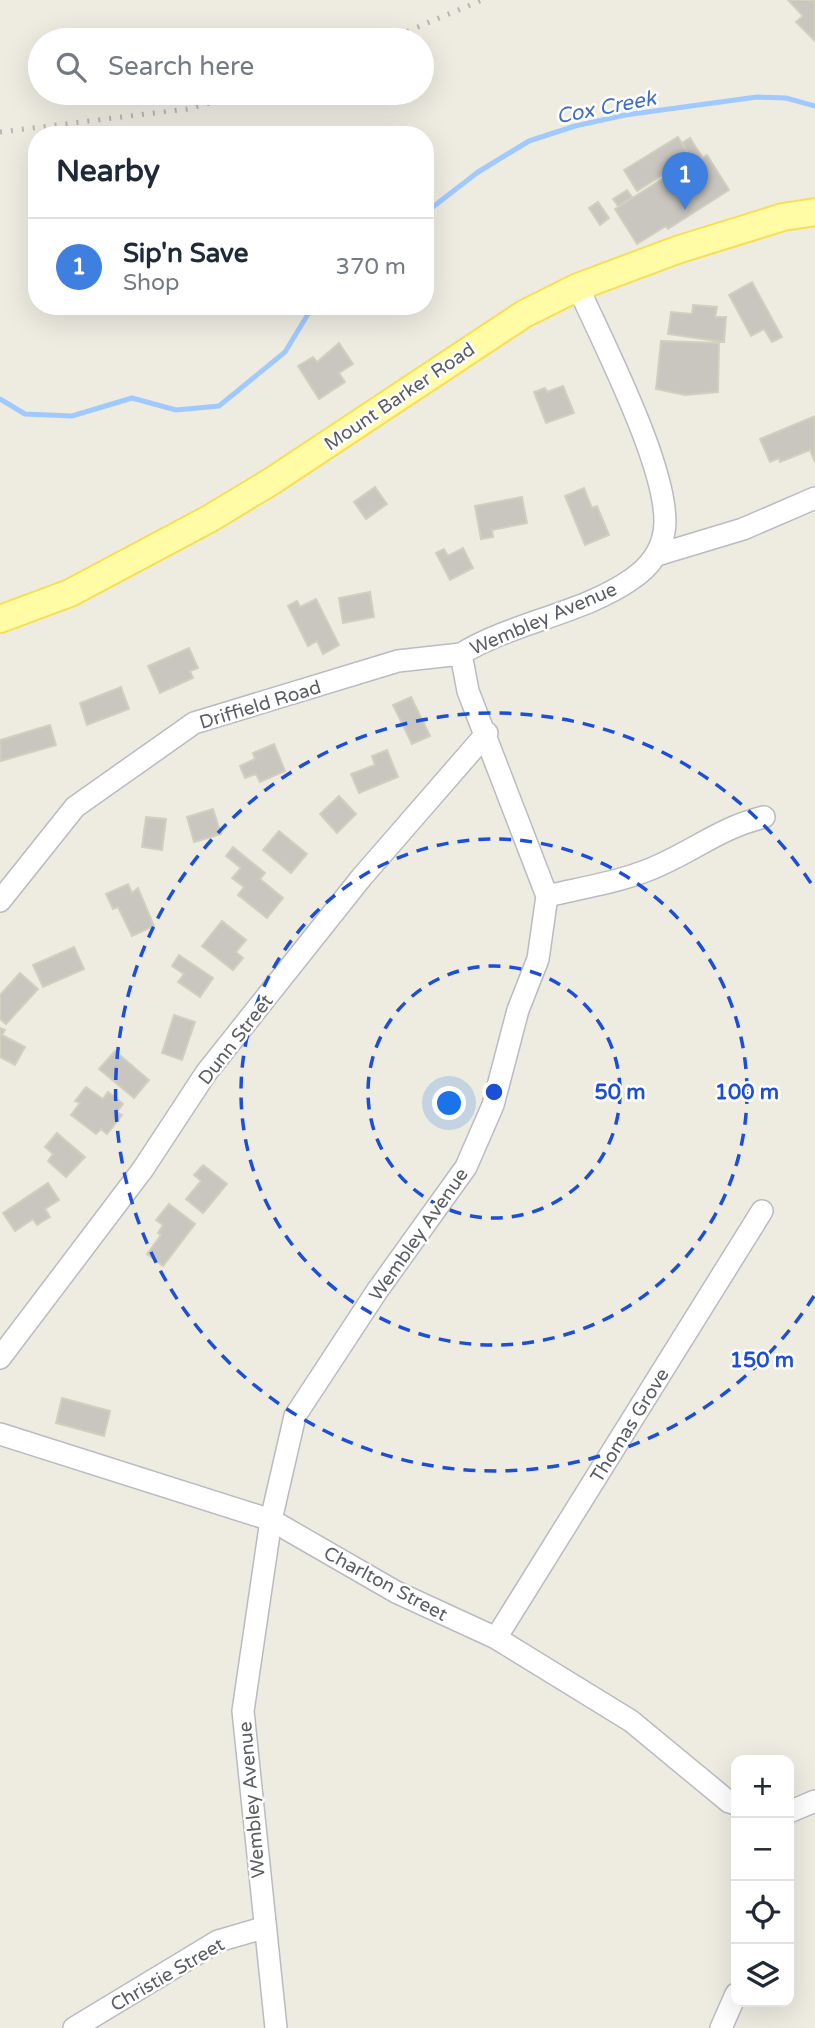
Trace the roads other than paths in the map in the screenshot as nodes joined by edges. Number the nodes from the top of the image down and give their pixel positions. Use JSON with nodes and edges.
{"nodes":[{"id":1,"x":815,"y":212,"type":"edge"},
{"id":2,"x":578,"y":287,"type":"junction"},
{"id":3,"x":815,"y":498,"type":"edge"},
{"id":4,"x":657,"y":555,"type":"junction"},
{"id":5,"x":0,"y":619,"type":"edge"},
{"id":6,"x":461,"y":654,"type":"junction"},
{"id":7,"x":487,"y":733,"type":"junction"},
{"id":8,"x":764,"y":817,"type":"dead end"},
{"id":9,"x":547,"y":896,"type":"junction"},
{"id":10,"x":0,"y":901,"type":"edge"},
{"id":11,"x":762,"y":1211,"type":"dead end"},
{"id":12,"x":0,"y":1358,"type":"edge"},
{"id":13,"x":0,"y":1434,"type":"edge"},
{"id":14,"x":271,"y":1520,"type":"junction"},
{"id":15,"x":496,"y":1638,"type":"junction"},
{"id":16,"x":815,"y":1801,"type":"edge"},
{"id":17,"x":731,"y":1803,"type":"edge"},
{"id":18,"x":794,"y":1810,"type":"edge"},
{"id":19,"x":263,"y":1928,"type":"junction"},
{"id":20,"x":731,"y":2006,"type":"edge"},
{"id":21,"x":74,"y":2028,"type":"edge"},
{"id":22,"x":276,"y":2028,"type":"edge"},
{"id":23,"x":722,"y":2028,"type":"edge"}],
"edges":[{"from":1,"to":2,"type":"main road","name":"Mount Barker Road"},
{"from":2,"to":4,"type":"street"},
{"from":2,"to":5,"type":"main road","name":"Mount Barker Road"},
{"from":3,"to":4,"type":"street"},
{"from":4,"to":6,"type":"street","name":"Wembley Avenue"},
{"from":6,"to":7,"type":"street","name":"Wembley Avenue"},
{"from":6,"to":10,"type":"street","name":"Driffield Road"},
{"from":7,"to":9,"type":"street","name":"Wembley Avenue"},
{"from":7,"to":12,"type":"street","name":"Dunn Street"},
{"from":8,"to":9,"type":"street"},
{"from":9,"to":14,"type":"street","name":"Wembley Avenue"},
{"from":11,"to":15,"type":"street","name":"Thomas Grove"},
{"from":13,"to":14,"type":"street","name":"Charlton Street"},
{"from":14,"to":15,"type":"street","name":"Charlton Street"},
{"from":14,"to":19,"type":"street","name":"Wembley Avenue"},
{"from":15,"to":17,"type":"street","name":"Charlton Street"},
{"from":16,"to":18,"type":"street"},
{"from":19,"to":21,"type":"street","name":"Christie Street"},
{"from":19,"to":22,"type":"street","name":"Wembley Avenue"},
{"from":20,"to":23,"type":"street"}]}
